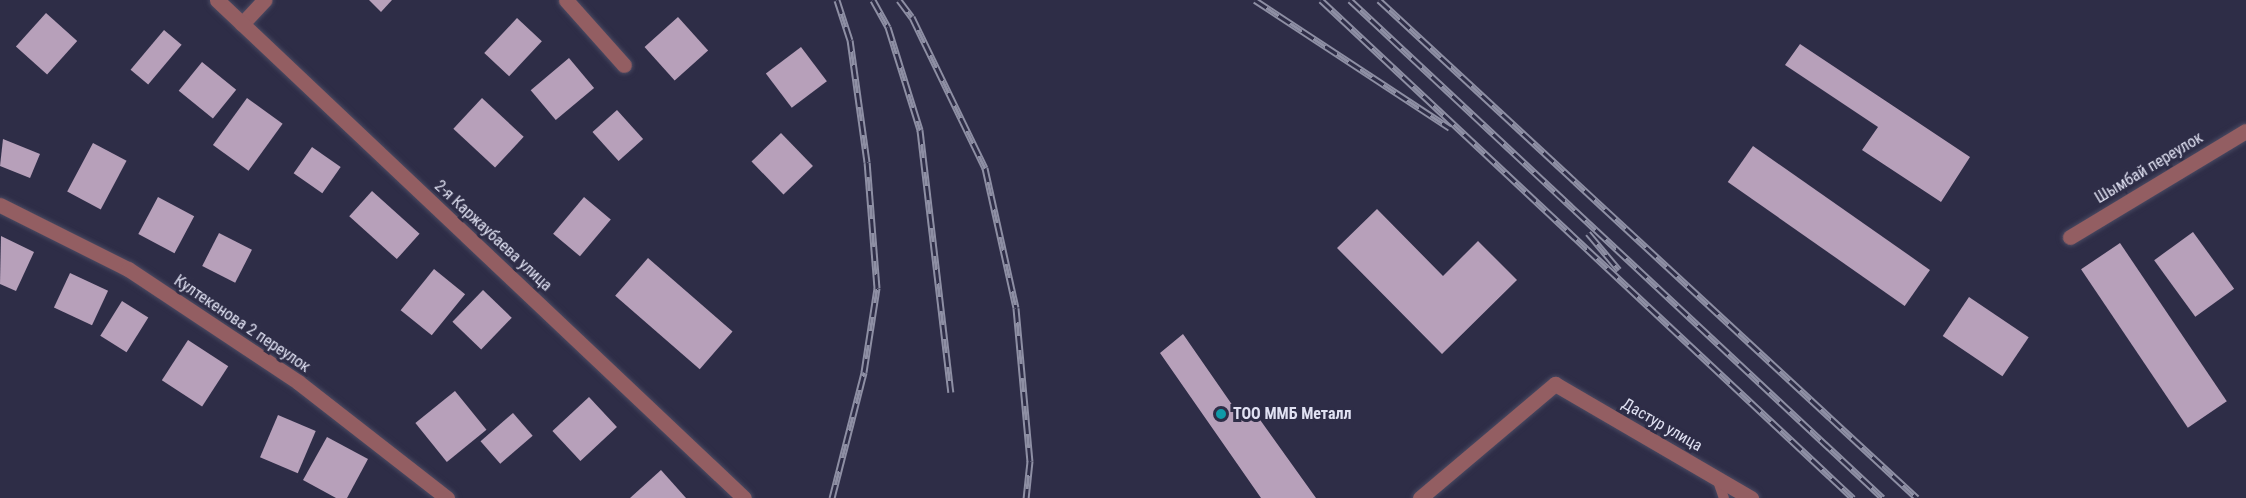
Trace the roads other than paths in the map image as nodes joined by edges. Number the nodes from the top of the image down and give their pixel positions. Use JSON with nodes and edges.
{"nodes":[{"id":1,"x":217,"y":0,"type":"edge"},
{"id":2,"x":264,"y":0,"type":"edge"},
{"id":3,"x":566,"y":0,"type":"edge"},
{"id":4,"x":242,"y":24,"type":"junction"},
{"id":5,"x":624,"y":65,"type":"dead end"},
{"id":6,"x":2246,"y":131,"type":"edge"},
{"id":7,"x":0,"y":205,"type":"edge"},
{"id":8,"x":2070,"y":237,"type":"dead end"},
{"id":9,"x":1717,"y":478,"type":"junction"},
{"id":10,"x":447,"y":498,"type":"edge"},
{"id":11,"x":744,"y":498,"type":"edge"},
{"id":12,"x":1420,"y":498,"type":"edge"},
{"id":13,"x":1724,"y":498,"type":"edge"},
{"id":14,"x":1751,"y":498,"type":"edge"}],
"edges":[{"from":1,"to":4,"type":"street","name":"2-я Каржаубаева улица"},
{"from":2,"to":4,"type":"street"},
{"from":3,"to":5,"type":"street"},
{"from":4,"to":11,"type":"street","name":"2-я Каржаубаева улица"},
{"from":6,"to":8,"type":"street","name":"Шымбай переулок"},
{"from":7,"to":10,"type":"street","name":"Култекенова 2 переулок"},
{"from":9,"to":12,"type":"street","name":"Дастур улица"},
{"from":9,"to":13,"type":"lane"},
{"from":9,"to":14,"type":"street","name":"Дастур улица"}]}
